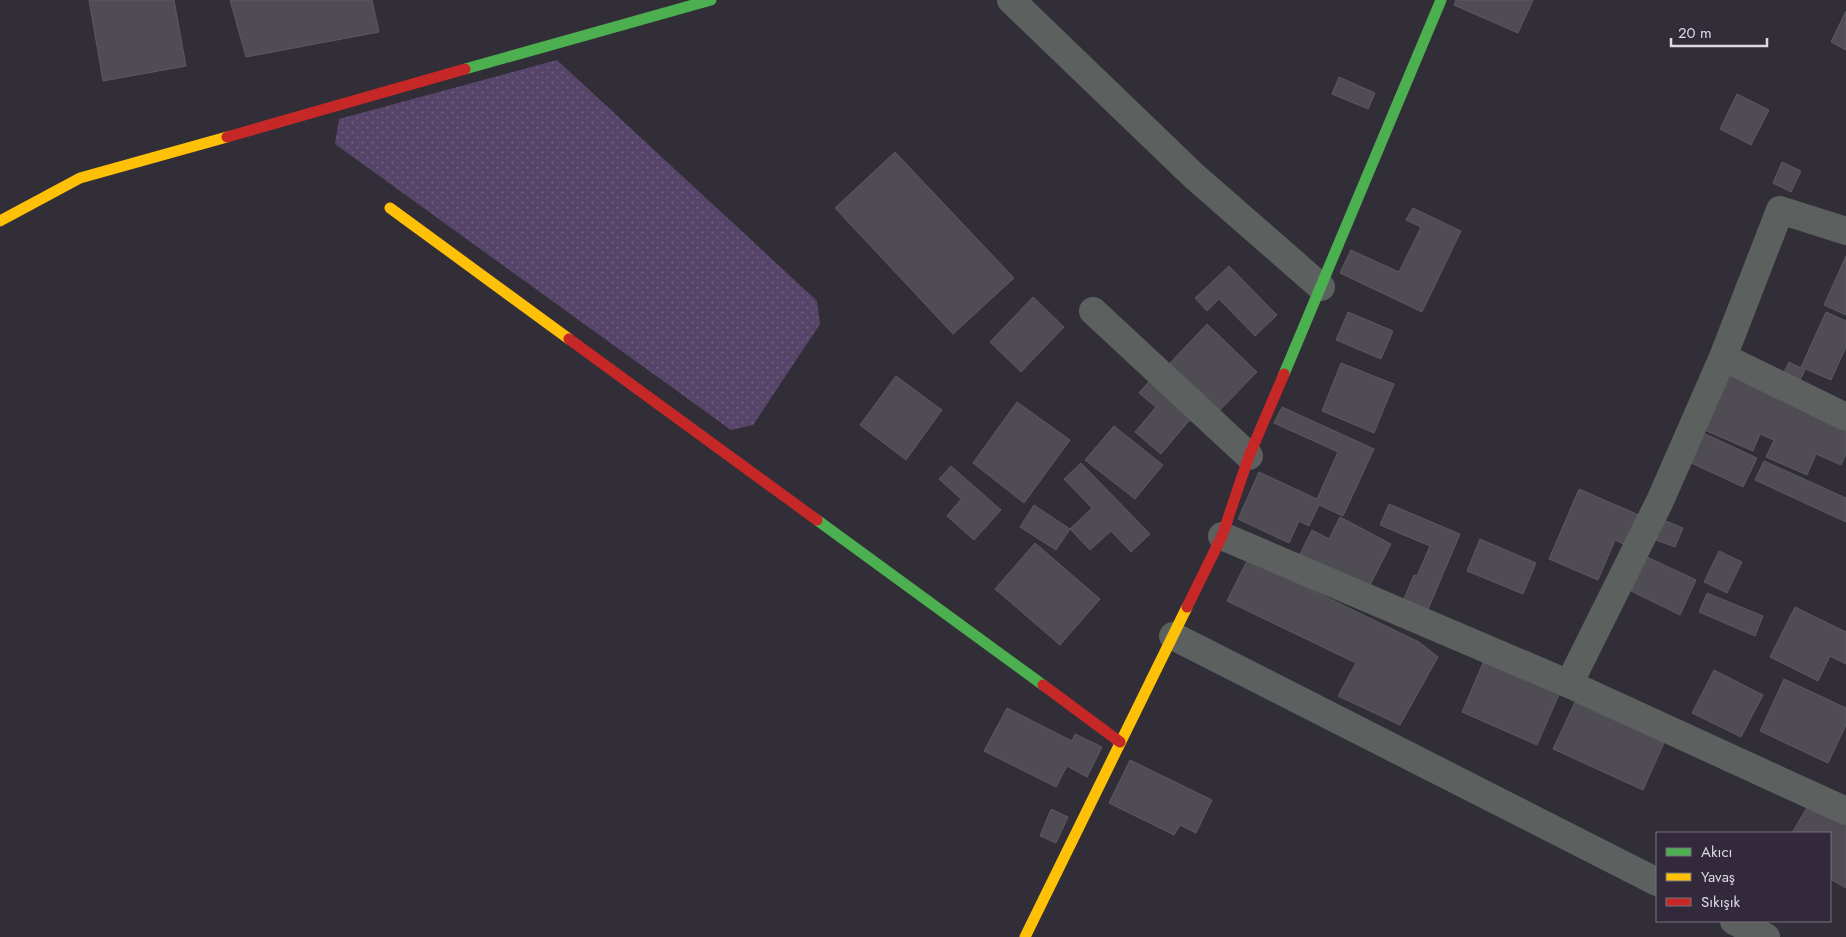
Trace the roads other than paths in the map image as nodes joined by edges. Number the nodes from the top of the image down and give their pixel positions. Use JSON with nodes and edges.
{"nodes":[{"id":1,"x":711,"y":0,"type":"edge"},
{"id":2,"x":1011,"y":0,"type":"edge"},
{"id":3,"x":1442,"y":0,"type":"edge"},
{"id":4,"x":390,"y":208,"type":"dead end"},
{"id":5,"x":0,"y":221,"type":"edge"},
{"id":6,"x":1846,"y":231,"type":"edge"},
{"id":7,"x":1321,"y":287,"type":"junction"},
{"id":8,"x":1093,"y":311,"type":"dead end"},
{"id":9,"x":1723,"y":357,"type":"junction"},
{"id":10,"x":1846,"y":417,"type":"edge"},
{"id":11,"x":1249,"y":456,"type":"junction"},
{"id":12,"x":1222,"y":536,"type":"junction"},
{"id":13,"x":1173,"y":636,"type":"junction"},
{"id":14,"x":1569,"y":684,"type":"junction"},
{"id":15,"x":1120,"y":742,"type":"junction"},
{"id":16,"x":1846,"y":811,"type":"edge"},
{"id":17,"x":1656,"y":881,"type":"edge"},
{"id":18,"x":1736,"y":922,"type":"edge"},
{"id":19,"x":1025,"y":937,"type":"edge"},
{"id":20,"x":1766,"y":937,"type":"edge"}],
"edges":[{"from":1,"to":5,"type":"street"},
{"from":2,"to":7,"type":"street"},
{"from":3,"to":7,"type":"street"},
{"from":4,"to":15,"type":"street"},
{"from":6,"to":9,"type":"street"},
{"from":7,"to":11,"type":"street"},
{"from":8,"to":11,"type":"street"},
{"from":9,"to":10,"type":"street"},
{"from":9,"to":14,"type":"street"},
{"from":11,"to":12,"type":"street"},
{"from":12,"to":13,"type":"street"},
{"from":12,"to":14,"type":"street"},
{"from":13,"to":15,"type":"street"},
{"from":13,"to":17,"type":"street"},
{"from":14,"to":16,"type":"street"},
{"from":15,"to":19,"type":"street"},
{"from":18,"to":20,"type":"street"}]}
